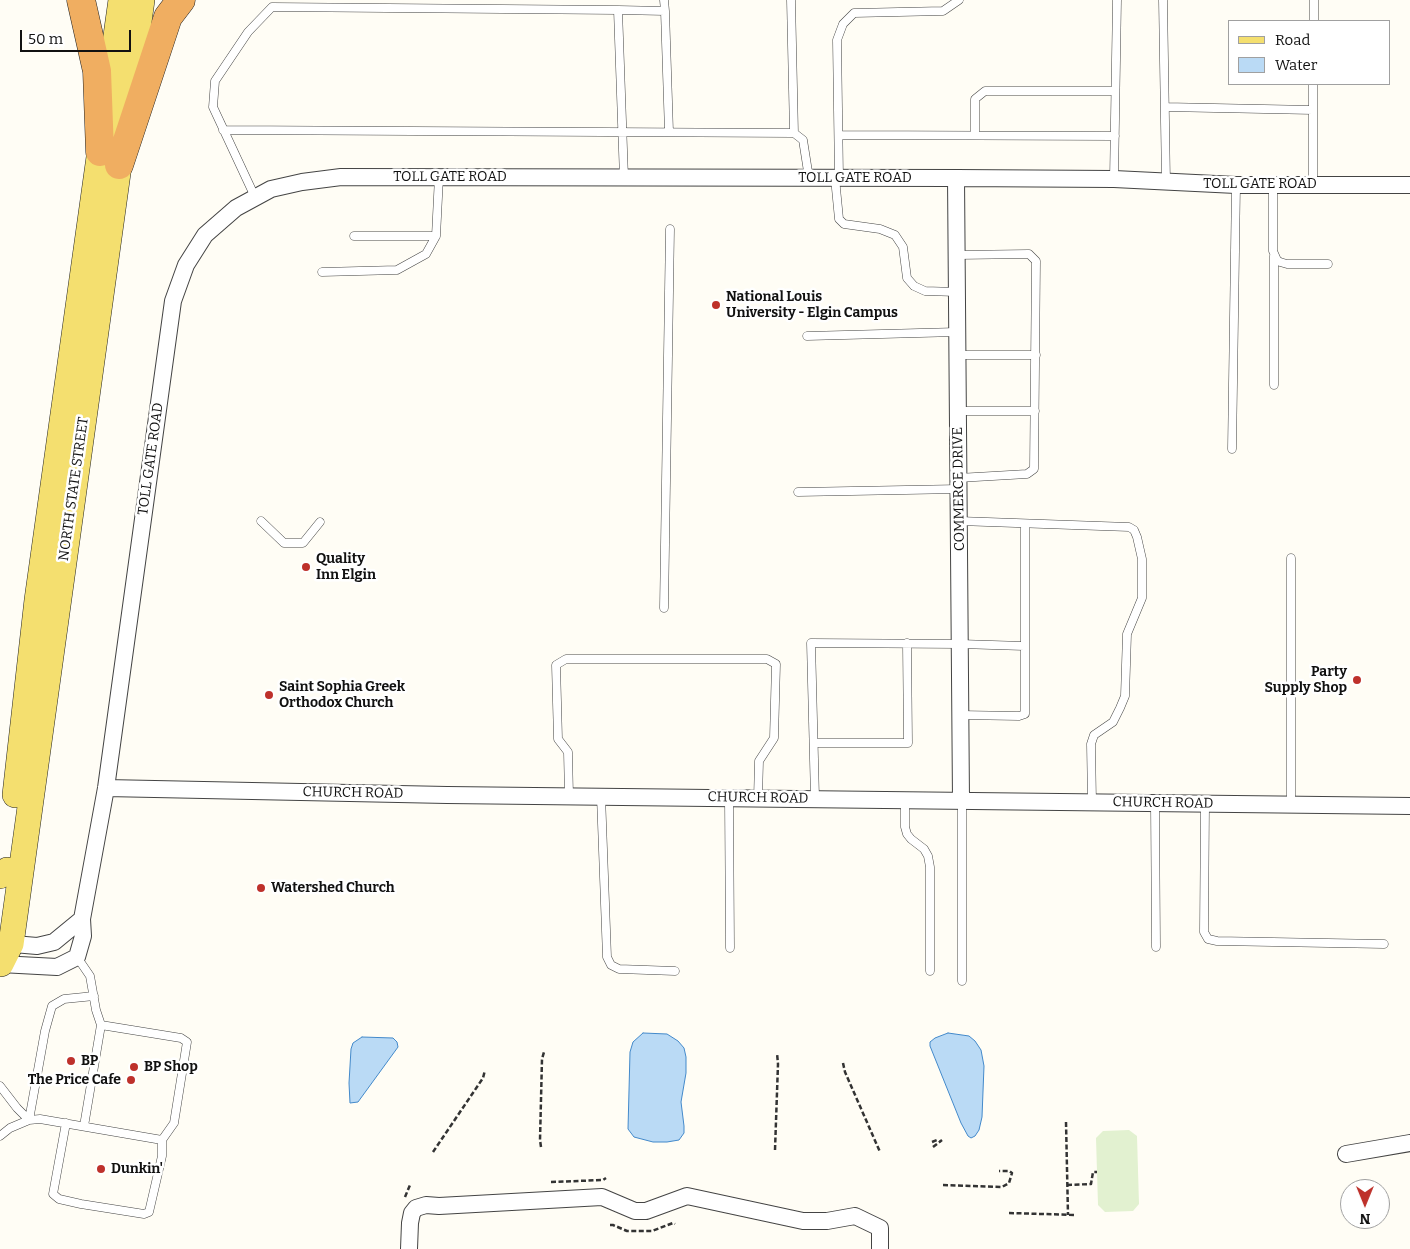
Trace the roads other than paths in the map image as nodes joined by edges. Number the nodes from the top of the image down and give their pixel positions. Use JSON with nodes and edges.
{"nodes":[{"id":1,"x":81,"y":0,"type":"edge"},
{"id":2,"x":121,"y":0,"type":"edge"},
{"id":3,"x":142,"y":0,"type":"edge"},
{"id":4,"x":181,"y":0,"type":"edge"},
{"id":5,"x":664,"y":0,"type":"edge"},
{"id":6,"x":791,"y":0,"type":"edge"},
{"id":7,"x":959,"y":0,"type":"edge"},
{"id":8,"x":1117,"y":0,"type":"edge"},
{"id":9,"x":1164,"y":0,"type":"edge"},
{"id":10,"x":1314,"y":0,"type":"edge"},
{"id":11,"x":431,"y":4,"type":"edge"},
{"id":12,"x":618,"y":10,"type":"junction"},
{"id":13,"x":665,"y":11,"type":"junction"},
{"id":14,"x":1314,"y":20,"type":"edge"},
{"id":15,"x":1313,"y":85,"type":"edge"},
{"id":16,"x":1116,"y":91,"type":"junction"},
{"id":17,"x":1165,"y":107,"type":"junction"},
{"id":18,"x":1313,"y":110,"type":"junction"},
{"id":19,"x":223,"y":130,"type":"junction"},
{"id":20,"x":622,"y":132,"type":"junction"},
{"id":21,"x":669,"y":132,"type":"junction"},
{"id":22,"x":794,"y":133,"type":"junction"},
{"id":23,"x":839,"y":135,"type":"junction"},
{"id":24,"x":975,"y":135,"type":"junction"},
{"id":25,"x":1115,"y":136,"type":"junction"},
{"id":26,"x":110,"y":158,"type":"junction"},
{"id":27,"x":439,"y":177,"type":"junction"},
{"id":28,"x":624,"y":178,"type":"junction"},
{"id":29,"x":809,"y":178,"type":"junction"},
{"id":30,"x":837,"y":178,"type":"junction"},
{"id":31,"x":956,"y":178,"type":"junction"},
{"id":32,"x":1114,"y":179,"type":"junction"},
{"id":33,"x":1166,"y":182,"type":"junction"},
{"id":34,"x":1312,"y":184,"type":"junction"},
{"id":35,"x":1236,"y":185,"type":"junction"},
{"id":36,"x":1273,"y":185,"type":"junction"},
{"id":37,"x":1410,"y":185,"type":"edge"},
{"id":38,"x":255,"y":197,"type":"junction"},
{"id":39,"x":670,"y":229,"type":"dead end"},
{"id":40,"x":354,"y":236,"type":"dead end"},
{"id":41,"x":436,"y":236,"type":"junction"},
{"id":42,"x":957,"y":255,"type":"junction"},
{"id":43,"x":1274,"y":256,"type":"junction"},
{"id":44,"x":1328,"y":264,"type":"dead end"},
{"id":45,"x":322,"y":272,"type":"dead end"},
{"id":46,"x":957,"y":292,"type":"junction"},
{"id":47,"x":957,"y":332,"type":"junction"},
{"id":48,"x":808,"y":336,"type":"dead end"},
{"id":49,"x":958,"y":355,"type":"junction"},
{"id":50,"x":1036,"y":355,"type":"junction"},
{"id":51,"x":1274,"y":384,"type":"dead end"},
{"id":52,"x":958,"y":411,"type":"junction"},
{"id":53,"x":1035,"y":411,"type":"junction"},
{"id":54,"x":1232,"y":449,"type":"dead end"},
{"id":55,"x":958,"y":484,"type":"junction"},
{"id":56,"x":798,"y":492,"type":"dead end"},
{"id":57,"x":261,"y":521,"type":"dead end"},
{"id":58,"x":959,"y":521,"type":"junction"},
{"id":59,"x":320,"y":522,"type":"dead end"},
{"id":60,"x":1025,"y":524,"type":"junction"},
{"id":61,"x":1291,"y":558,"type":"dead end"},
{"id":62,"x":664,"y":608,"type":"dead end"},
{"id":63,"x":906,"y":643,"type":"junction"},
{"id":64,"x":960,"y":644,"type":"junction"},
{"id":65,"x":1024,"y":646,"type":"junction"},
{"id":66,"x":960,"y":715,"type":"junction"},
{"id":67,"x":814,"y":743,"type":"junction"},
{"id":68,"x":106,"y":788,"type":"junction"},
{"id":69,"x":569,"y":796,"type":"junction"},
{"id":70,"x":601,"y":796,"type":"junction"},
{"id":71,"x":729,"y":798,"type":"junction"},
{"id":72,"x":758,"y":798,"type":"junction"},
{"id":73,"x":815,"y":798,"type":"junction"},
{"id":74,"x":905,"y":800,"type":"junction"},
{"id":75,"x":962,"y":800,"type":"junction"},
{"id":76,"x":1092,"y":802,"type":"junction"},
{"id":77,"x":1155,"y":803,"type":"junction"},
{"id":78,"x":1205,"y":804,"type":"junction"},
{"id":79,"x":1291,"y":805,"type":"junction"},
{"id":80,"x":1410,"y":806,"type":"edge"},
{"id":81,"x":3,"y":873,"type":"edge"},
{"id":82,"x":82,"y":919,"type":"junction"},
{"id":83,"x":1384,"y":944,"type":"dead end"},
{"id":84,"x":1156,"y":947,"type":"dead end"},
{"id":85,"x":730,"y":948,"type":"dead end"},
{"id":86,"x":2,"y":953,"type":"edge"},
{"id":87,"x":77,"y":957,"type":"junction"},
{"id":88,"x":675,"y":971,"type":"dead end"},
{"id":89,"x":930,"y":971,"type":"dead end"},
{"id":90,"x":962,"y":981,"type":"dead end"},
{"id":91,"x":94,"y":996,"type":"junction"},
{"id":92,"x":101,"y":1025,"type":"junction"},
{"id":93,"x":0,"y":1086,"type":"edge"},
{"id":94,"x":29,"y":1120,"type":"junction"},
{"id":95,"x":66,"y":1123,"type":"junction"},
{"id":96,"x":84,"y":1126,"type":"junction"},
{"id":97,"x":0,"y":1136,"type":"edge"},
{"id":98,"x":162,"y":1140,"type":"junction"},
{"id":99,"x":1410,"y":1143,"type":"edge"},
{"id":100,"x":1346,"y":1154,"type":"dead end"},
{"id":101,"x":409,"y":1249,"type":"edge"},
{"id":102,"x":880,"y":1249,"type":"edge"}],
"edges":[{"from":1,"to":26,"type":"highway"},
{"from":2,"to":26,"type":"main road","name":"NORTH STATE STREET"},
{"from":3,"to":26,"type":"main road","name":"NORTH STATE STREET"},
{"from":4,"to":26,"type":"highway"},
{"from":5,"to":13,"type":"lane"},
{"from":6,"to":22,"type":"lane"},
{"from":7,"to":23,"type":"lane"},
{"from":8,"to":16,"type":"lane"},
{"from":9,"to":17,"type":"lane"},
{"from":10,"to":14,"type":"lane"},
{"from":11,"to":12,"type":"lane"},
{"from":11,"to":19,"type":"lane"},
{"from":12,"to":13,"type":"lane"},
{"from":12,"to":20,"type":"lane"},
{"from":13,"to":21,"type":"lane"},
{"from":15,"to":18,"type":"lane"},
{"from":16,"to":24,"type":"lane"},
{"from":16,"to":25,"type":"lane"},
{"from":17,"to":18,"type":"lane"},
{"from":17,"to":33,"type":"lane"},
{"from":18,"to":34,"type":"lane"},
{"from":19,"to":20,"type":"lane"},
{"from":19,"to":38,"type":"lane"},
{"from":20,"to":21,"type":"lane"},
{"from":20,"to":28,"type":"lane"},
{"from":21,"to":22,"type":"lane"},
{"from":22,"to":29,"type":"lane"},
{"from":23,"to":24,"type":"lane"},
{"from":23,"to":30,"type":"lane"},
{"from":24,"to":25,"type":"lane"},
{"from":25,"to":32,"type":"lane"},
{"from":26,"to":81,"type":"main road","name":"NORTH STATE STREET"},
{"from":26,"to":86,"type":"main road","name":"NORTH STATE STREET"},
{"from":27,"to":28,"type":"street","name":"TOLL GATE ROAD"},
{"from":27,"to":38,"type":"street","name":"TOLL GATE ROAD"},
{"from":27,"to":41,"type":"lane"},
{"from":28,"to":29,"type":"street","name":"TOLL GATE ROAD"},
{"from":29,"to":30,"type":"street","name":"TOLL GATE ROAD"},
{"from":30,"to":31,"type":"street","name":"TOLL GATE ROAD"},
{"from":30,"to":46,"type":"lane"},
{"from":31,"to":32,"type":"street","name":"TOLL GATE ROAD"},
{"from":31,"to":42,"type":"street","name":"COMMERCE DRIVE"},
{"from":32,"to":33,"type":"street","name":"TOLL GATE ROAD"},
{"from":33,"to":35,"type":"street","name":"TOLL GATE ROAD"},
{"from":34,"to":36,"type":"street","name":"TOLL GATE ROAD"},
{"from":34,"to":37,"type":"street","name":"TOLL GATE ROAD"},
{"from":35,"to":36,"type":"street","name":"TOLL GATE ROAD"},
{"from":35,"to":54,"type":"lane"},
{"from":36,"to":43,"type":"lane"},
{"from":38,"to":68,"type":"street","name":"TOLL GATE ROAD"},
{"from":39,"to":62,"type":"lane"},
{"from":40,"to":41,"type":"lane"},
{"from":41,"to":45,"type":"lane"},
{"from":42,"to":46,"type":"street","name":"COMMERCE DRIVE"},
{"from":42,"to":50,"type":"lane"},
{"from":43,"to":44,"type":"lane"},
{"from":43,"to":51,"type":"lane"},
{"from":46,"to":47,"type":"street","name":"COMMERCE DRIVE"},
{"from":47,"to":48,"type":"lane"},
{"from":47,"to":49,"type":"street","name":"COMMERCE DRIVE"},
{"from":49,"to":50,"type":"lane"},
{"from":49,"to":52,"type":"street","name":"COMMERCE DRIVE"},
{"from":50,"to":53,"type":"lane"},
{"from":52,"to":53,"type":"lane"},
{"from":52,"to":55,"type":"street","name":"COMMERCE DRIVE"},
{"from":53,"to":55,"type":"lane"},
{"from":55,"to":56,"type":"lane"},
{"from":55,"to":58,"type":"street","name":"COMMERCE DRIVE"},
{"from":57,"to":59,"type":"lane"},
{"from":58,"to":60,"type":"lane"},
{"from":58,"to":64,"type":"street","name":"COMMERCE DRIVE"},
{"from":60,"to":65,"type":"lane"},
{"from":60,"to":76,"type":"lane"},
{"from":61,"to":79,"type":"lane"},
{"from":63,"to":64,"type":"lane"},
{"from":63,"to":67,"type":"lane"},
{"from":63,"to":67,"type":"lane"},
{"from":64,"to":65,"type":"lane"},
{"from":64,"to":66,"type":"street","name":"COMMERCE DRIVE"},
{"from":65,"to":66,"type":"lane"},
{"from":66,"to":75,"type":"street","name":"COMMERCE DRIVE"},
{"from":67,"to":73,"type":"lane"},
{"from":68,"to":69,"type":"street","name":"CHURCH ROAD"},
{"from":68,"to":82,"type":"street","name":"TOLL GATE ROAD"},
{"from":69,"to":70,"type":"street","name":"CHURCH ROAD"},
{"from":69,"to":72,"type":"lane"},
{"from":70,"to":71,"type":"street","name":"CHURCH ROAD"},
{"from":70,"to":88,"type":"lane"},
{"from":71,"to":72,"type":"street","name":"CHURCH ROAD"},
{"from":71,"to":85,"type":"lane"},
{"from":72,"to":73,"type":"street","name":"CHURCH ROAD"},
{"from":73,"to":74,"type":"street","name":"CHURCH ROAD"},
{"from":74,"to":75,"type":"street","name":"CHURCH ROAD"},
{"from":74,"to":89,"type":"lane"},
{"from":75,"to":76,"type":"street","name":"CHURCH ROAD"},
{"from":75,"to":90,"type":"lane"},
{"from":76,"to":77,"type":"street","name":"CHURCH ROAD"},
{"from":77,"to":78,"type":"street","name":"CHURCH ROAD"},
{"from":77,"to":84,"type":"lane"},
{"from":78,"to":79,"type":"street","name":"CHURCH ROAD"},
{"from":78,"to":83,"type":"lane"},
{"from":79,"to":80,"type":"street","name":"CHURCH ROAD"},
{"from":81,"to":86,"type":"main road","name":"NORTH STATE STREET"},
{"from":82,"to":86,"type":"street"},
{"from":82,"to":87,"type":"street","name":"TOLL GATE ROAD"},
{"from":86,"to":87,"type":"street"},
{"from":87,"to":91,"type":"lane"},
{"from":91,"to":92,"type":"lane"},
{"from":91,"to":94,"type":"lane"},
{"from":92,"to":96,"type":"lane"},
{"from":92,"to":98,"type":"lane"},
{"from":93,"to":94,"type":"lane"},
{"from":94,"to":95,"type":"lane"},
{"from":94,"to":97,"type":"lane"},
{"from":95,"to":96,"type":"lane"},
{"from":95,"to":98,"type":"lane"},
{"from":96,"to":98,"type":"lane"},
{"from":99,"to":100,"type":"street"},
{"from":101,"to":102,"type":"street"}]}
